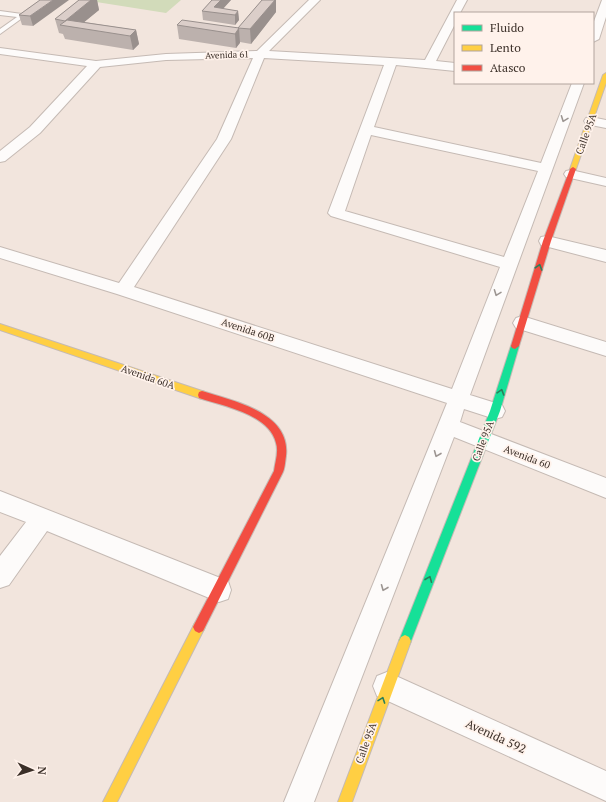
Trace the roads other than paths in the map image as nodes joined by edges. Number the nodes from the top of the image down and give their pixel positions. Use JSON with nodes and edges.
{"nodes":[{"id":1,"x":315,"y":0,"type":"edge"},
{"id":2,"x":462,"y":0,"type":"edge"},
{"id":3,"x":606,"y":2,"type":"edge"},
{"id":4,"x":456,"y":12,"type":"edge"},
{"id":5,"x":0,"y":13,"type":"edge"},
{"id":6,"x":454,"y":16,"type":"edge"},
{"id":7,"x":0,"y":32,"type":"edge"},
{"id":8,"x":594,"y":36,"type":"edge"},
{"id":9,"x":0,"y":51,"type":"edge"},
{"id":10,"x":260,"y":54,"type":"junction"},
{"id":11,"x":391,"y":62,"type":"junction"},
{"id":12,"x":96,"y":64,"type":"junction"},
{"id":13,"x":429,"y":64,"type":"junction"},
{"id":14,"x":454,"y":67,"type":"edge"},
{"id":15,"x":606,"y":78,"type":"edge"},
{"id":16,"x":578,"y":84,"type":"edge"},
{"id":17,"x":591,"y":120,"type":"junction"},
{"id":18,"x":606,"y":124,"type":"edge"},
{"id":19,"x":367,"y":130,"type":"junction"},
{"id":20,"x":0,"y":158,"type":"edge"},
{"id":21,"x":545,"y":168,"type":"junction"},
{"id":22,"x":571,"y":174,"type":"junction"},
{"id":23,"x":606,"y":182,"type":"edge"},
{"id":24,"x":547,"y":241,"type":"junction"},
{"id":25,"x":0,"y":252,"type":"edge"},
{"id":26,"x":606,"y":256,"type":"edge"},
{"id":27,"x":508,"y":264,"type":"junction"},
{"id":28,"x":123,"y":290,"type":"junction"},
{"id":29,"x":522,"y":323,"type":"junction"},
{"id":30,"x":0,"y":327,"type":"edge"},
{"id":31,"x":606,"y":349,"type":"edge"},
{"id":32,"x":458,"y":398,"type":"junction"},
{"id":33,"x":495,"y":411,"type":"junction"},
{"id":34,"x":448,"y":426,"type":"junction"},
{"id":35,"x":484,"y":440,"type":"junction"},
{"id":36,"x":606,"y":488,"type":"edge"},
{"id":37,"x":0,"y":501,"type":"edge"},
{"id":38,"x":42,"y":519,"type":"junction"},
{"id":39,"x":0,"y":576,"type":"edge"},
{"id":40,"x":219,"y":590,"type":"junction"},
{"id":41,"x":387,"y":686,"type":"junction"},
{"id":42,"x":606,"y":786,"type":"edge"},
{"id":43,"x":110,"y":802,"type":"edge"},
{"id":44,"x":299,"y":802,"type":"edge"},
{"id":45,"x":345,"y":802,"type":"edge"}],
"edges":[{"from":1,"to":10,"type":"street"},
{"from":2,"to":4,"type":"street"},
{"from":3,"to":8,"type":"street"},
{"from":5,"to":7,"type":"lane"},
{"from":6,"to":13,"type":"street"},
{"from":9,"to":12,"type":"street","name":"Avenida 61"},
{"from":10,"to":11,"type":"street","name":"Avenida 61"},
{"from":10,"to":12,"type":"street","name":"Avenida 61"},
{"from":10,"to":28,"type":"street"},
{"from":11,"to":13,"type":"street","name":"Avenida 61"},
{"from":11,"to":19,"type":"street"},
{"from":12,"to":20,"type":"street"},
{"from":13,"to":14,"type":"street","name":"Avenida 61"},
{"from":15,"to":17,"type":"street","name":"Calle 95A"},
{"from":16,"to":21,"type":"street","one_way":true},
{"from":17,"to":18,"type":"street"},
{"from":17,"to":22,"type":"street","name":"Calle 95A"},
{"from":19,"to":21,"type":"street"},
{"from":19,"to":27,"type":"street"},
{"from":21,"to":27,"type":"street"},
{"from":22,"to":23,"type":"street"},
{"from":22,"to":24,"type":"street","name":"Calle 95A"},
{"from":24,"to":26,"type":"street"},
{"from":29,"to":24,"type":"street","name":"Calle 95A","one_way":true},
{"from":25,"to":28,"type":"street","name":"Avenida 60B"},
{"from":27,"to":32,"type":"street","one_way":true},
{"from":28,"to":32,"type":"street","name":"Avenida 60B"},
{"from":29,"to":31,"type":"street"},
{"from":33,"to":29,"type":"street","name":"Calle 95A","one_way":true},
{"from":30,"to":40,"type":"street","name":"Avenida 60A"},
{"from":32,"to":33,"type":"street","name":"Avenida 60B"},
{"from":32,"to":34,"type":"street"},
{"from":33,"to":35,"type":"street","name":"Calle 95A"},
{"from":34,"to":35,"type":"street","name":"Avenida 60"},
{"from":34,"to":44,"type":"street","one_way":true},
{"from":35,"to":36,"type":"street","name":"Avenida 60"},
{"from":41,"to":35,"type":"street","name":"Calle 95A","one_way":true},
{"from":37,"to":38,"type":"street"},
{"from":38,"to":39,"type":"street"},
{"from":38,"to":40,"type":"street"},
{"from":40,"to":43,"type":"street"},
{"from":41,"to":42,"type":"street","name":"Avenida 592"},
{"from":45,"to":41,"type":"street","name":"Calle 95A","one_way":true}]}
